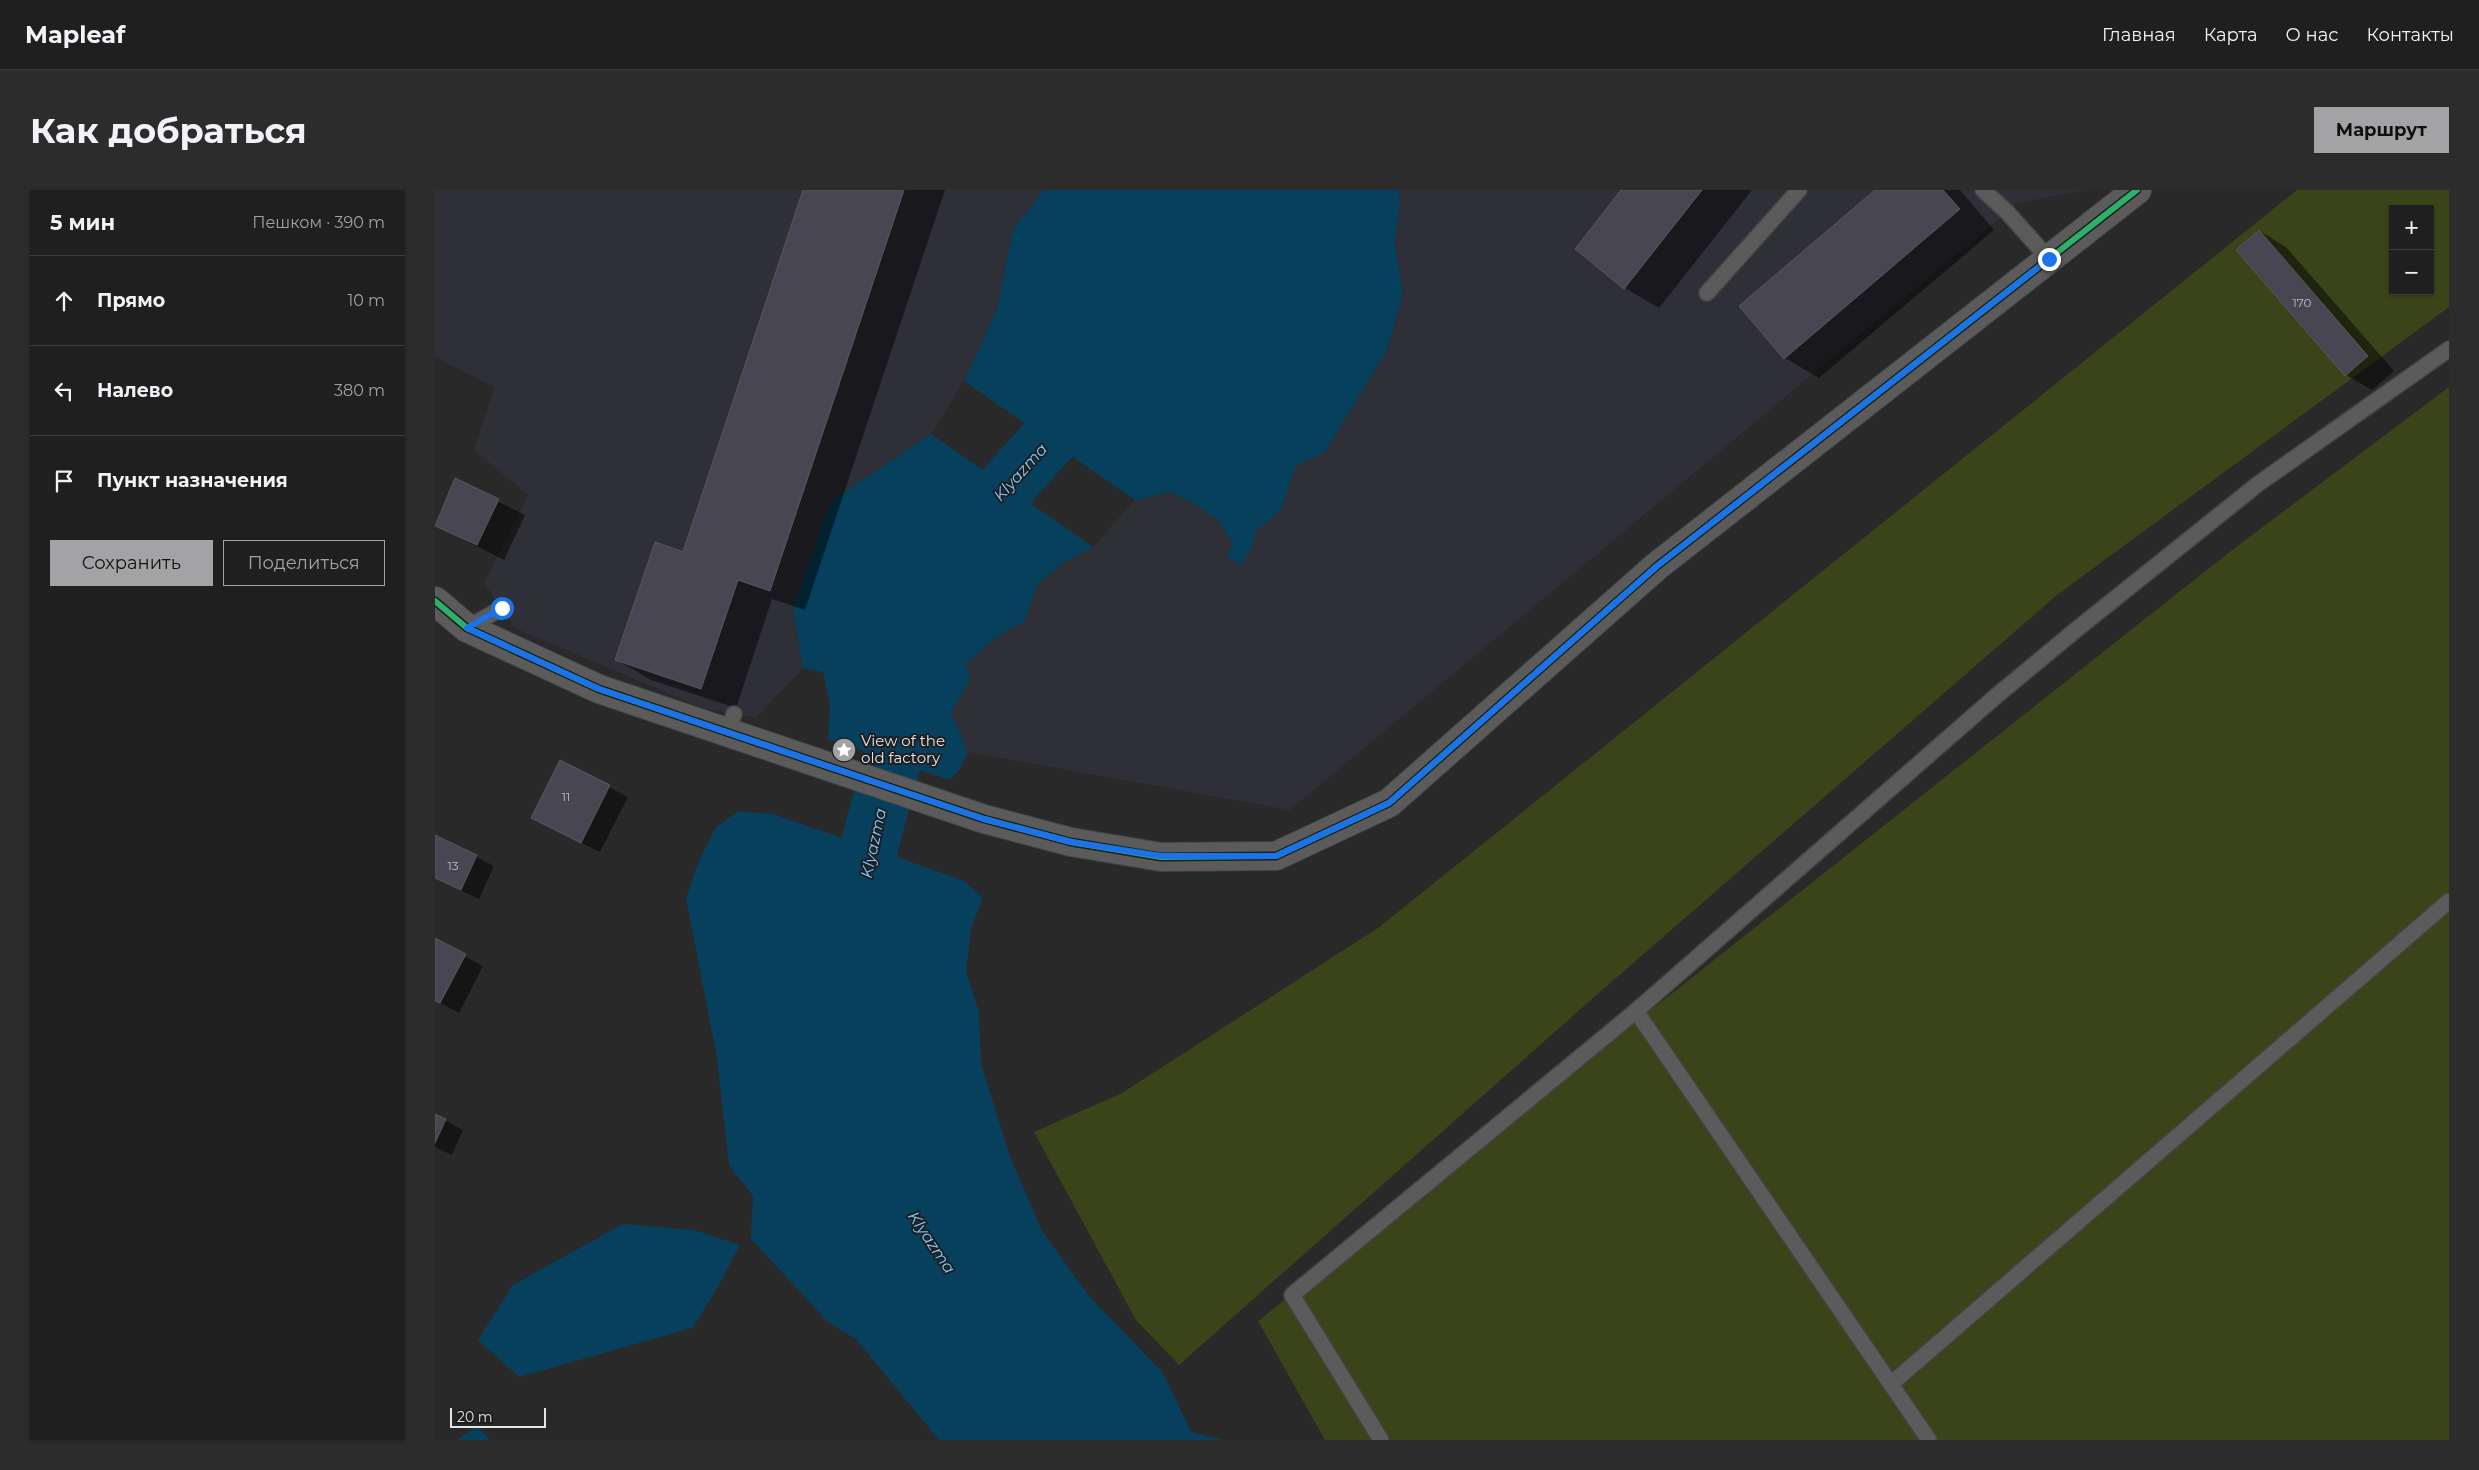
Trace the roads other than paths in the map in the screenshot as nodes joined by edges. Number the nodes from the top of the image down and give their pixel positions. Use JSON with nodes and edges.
{"nodes":[{"id":1,"x":1799,"y":190,"type":"edge"},
{"id":2,"x":1983,"y":190,"type":"edge"},
{"id":3,"x":2137,"y":190,"type":"edge"},
{"id":4,"x":2049,"y":259,"type":"junction"},
{"id":5,"x":1707,"y":293,"type":"dead end"},
{"id":6,"x":2449,"y":349,"type":"edge"},
{"id":7,"x":435,"y":601,"type":"edge"},
{"id":8,"x":502,"y":608,"type":"dead end"},
{"id":9,"x":467,"y":628,"type":"junction"},
{"id":10,"x":2449,"y":901,"type":"edge"},
{"id":11,"x":1636,"y":1011,"type":"junction"},
{"id":12,"x":1891,"y":1384,"type":"junction"},
{"id":13,"x":1381,"y":1440,"type":"edge"},
{"id":14,"x":1929,"y":1440,"type":"edge"}],
"edges":[{"from":1,"to":5,"type":"lane"},
{"from":2,"to":4,"type":"lane"},
{"from":3,"to":4,"type":"street"},
{"from":4,"to":9,"type":"street"},
{"from":6,"to":11,"type":"lane"},
{"from":7,"to":9,"type":"street"},
{"from":8,"to":9,"type":"lane"},
{"from":10,"to":12,"type":"lane"},
{"from":11,"to":12,"type":"lane"},
{"from":11,"to":13,"type":"lane"},
{"from":12,"to":14,"type":"lane"}]}
